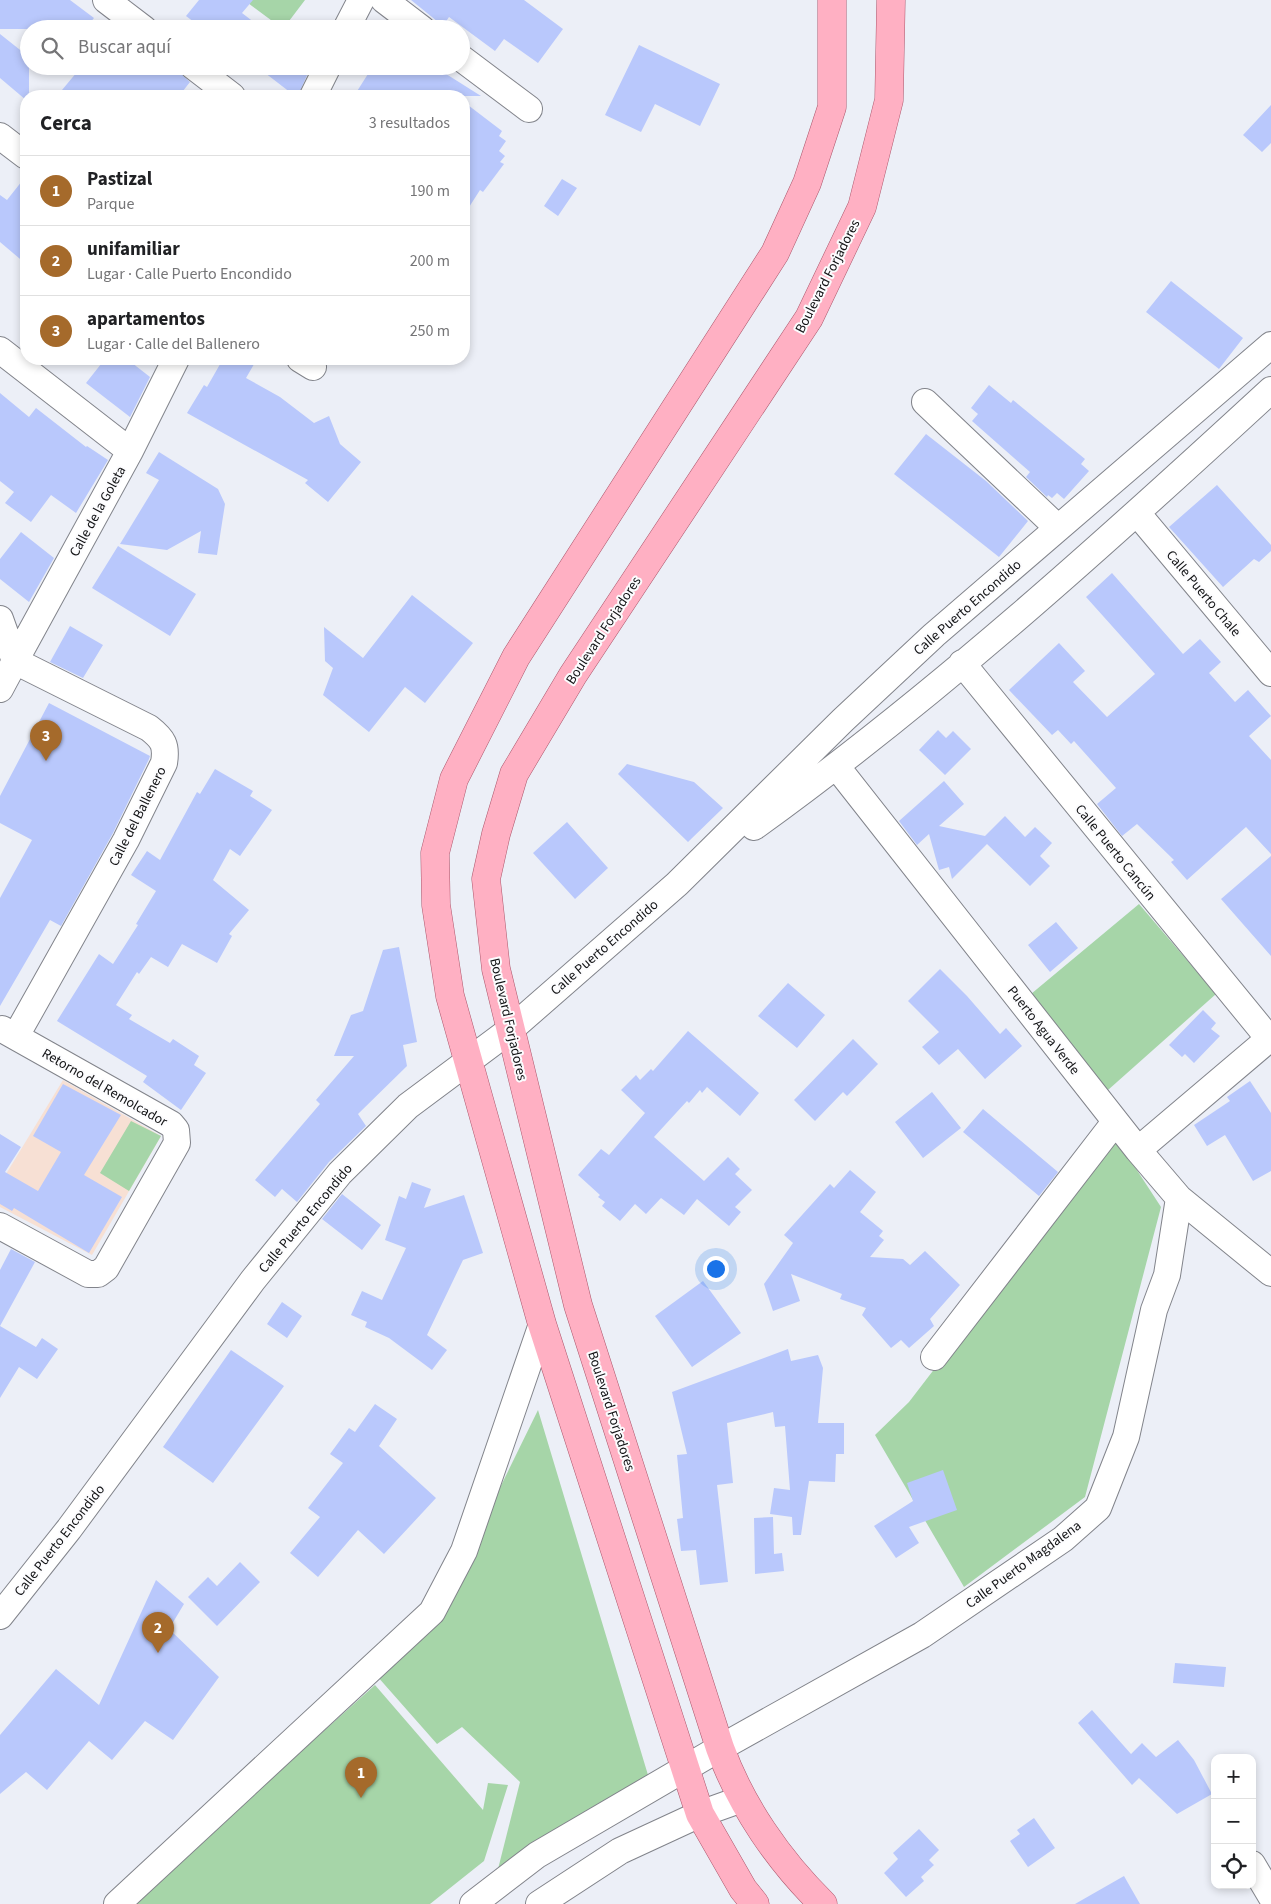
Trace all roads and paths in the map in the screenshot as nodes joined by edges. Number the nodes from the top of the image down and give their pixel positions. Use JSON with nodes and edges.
{"nodes":[{"id":1,"x":106,"y":0,"type":"edge"},
{"id":2,"x":361,"y":0,"type":"edge"},
{"id":3,"x":384,"y":0,"type":"edge"},
{"id":4,"x":832,"y":0,"type":"edge"},
{"id":5,"x":891,"y":0,"type":"edge"},
{"id":6,"x":132,"y":20,"type":"edge"},
{"id":7,"x":351,"y":20,"type":"edge"},
{"id":8,"x":410,"y":20,"type":"edge"},
{"id":9,"x":470,"y":65,"type":"edge"},
{"id":10,"x":205,"y":75,"type":"edge"},
{"id":11,"x":323,"y":75,"type":"edge"},
{"id":12,"x":224,"y":90,"type":"edge"},
{"id":13,"x":315,"y":90,"type":"edge"},
{"id":14,"x":528,"y":109,"type":"dead end"},
{"id":15,"x":0,"y":136,"type":"edge"},
{"id":16,"x":20,"y":151,"type":"edge"},
{"id":17,"x":1271,"y":345,"type":"edge"},
{"id":18,"x":0,"y":350,"type":"edge"},
{"id":19,"x":173,"y":365,"type":"edge"},
{"id":20,"x":1271,"y":390,"type":"edge"},
{"id":21,"x":925,"y":402,"type":"dead end"},
{"id":22,"x":130,"y":450,"type":"junction"},
{"id":23,"x":1137,"y":513,"type":"junction"},
{"id":24,"x":1058,"y":528,"type":"junction"},
{"id":25,"x":0,"y":619,"type":"edge"},
{"id":26,"x":920,"y":648,"type":"junction"},
{"id":27,"x":15,"y":661,"type":"junction"},
{"id":28,"x":954,"y":670,"type":"junction"},
{"id":29,"x":1271,"y":673,"type":"edge"},
{"id":30,"x":0,"y":689,"type":"edge"},
{"id":31,"x":837,"y":767,"type":"junction"},
{"id":32,"x":676,"y":884,"type":"junction"},
{"id":33,"x":510,"y":1030,"type":"junction"},
{"id":34,"x":8,"y":1032,"type":"edge"},
{"id":35,"x":1270,"y":1040,"type":"edge"},
{"id":36,"x":469,"y":1061,"type":"junction"},
{"id":37,"x":1115,"y":1122,"type":"junction"},
{"id":38,"x":1138,"y":1150,"type":"junction"},
{"id":39,"x":1179,"y":1198,"type":"junction"},
{"id":40,"x":0,"y":1226,"type":"edge"},
{"id":41,"x":1271,"y":1273,"type":"edge"},
{"id":42,"x":542,"y":1324,"type":"junction"},
{"id":43,"x":934,"y":1357,"type":"dead end"},
{"id":44,"x":0,"y":1616,"type":"edge"},
{"id":45,"x":720,"y":1748,"type":"junction"},
{"id":46,"x":686,"y":1770,"type":"junction"},
{"id":47,"x":742,"y":1799,"type":"junction"},
{"id":48,"x":700,"y":1814,"type":"junction"},
{"id":49,"x":1256,"y":1871,"type":"edge"},
{"id":50,"x":1271,"y":1896,"type":"edge"},
{"id":51,"x":117,"y":1904,"type":"edge"},
{"id":52,"x":473,"y":1904,"type":"edge"},
{"id":53,"x":539,"y":1904,"type":"edge"},
{"id":54,"x":755,"y":1904,"type":"edge"},
{"id":55,"x":823,"y":1904,"type":"edge"}],
"edges":[{"from":1,"to":6,"type":"street"},
{"from":2,"to":7,"type":"street"},
{"from":3,"to":8,"type":"street"},
{"from":4,"to":36,"type":"main road"},
{"from":5,"to":33,"type":"main road","name":"Boulevard Forjadores"},
{"from":9,"to":14,"type":"street"},
{"from":10,"to":12,"type":"street"},
{"from":11,"to":13,"type":"street"},
{"from":15,"to":16,"type":"street"},
{"from":17,"to":24,"type":"street","name":"Calle Puerto Encondido"},
{"from":18,"to":22,"type":"street"},
{"from":19,"to":22,"type":"street","name":"Calle de la Goleta"},
{"from":20,"to":23,"type":"street","name":"Calle Puerto Encondido"},
{"from":21,"to":24,"type":"street"},
{"from":22,"to":27,"type":"street","name":"Calle de la Goleta"},
{"from":23,"to":28,"type":"street","name":"Calle Puerto Encondido"},
{"from":23,"to":29,"type":"street","name":"Calle Puerto Chale"},
{"from":24,"to":26,"type":"street","name":"Calle Puerto Encondido"},
{"from":25,"to":27,"type":"street"},
{"from":26,"to":28,"type":"street","name":"Calle Puerto Cancún"},
{"from":26,"to":32,"type":"street","name":"Calle Puerto Encondido"},
{"from":27,"to":30,"type":"street","name":"Calle de la Goleta"},
{"from":27,"to":34,"type":"street","name":"Calle del Ballenero"},
{"from":28,"to":31,"type":"street","name":"Calle Puerto Encondido"},
{"from":28,"to":35,"type":"street","name":"Calle Puerto Cancún"},
{"from":31,"to":32,"type":"street","name":"Calle Puerto Encondido"},
{"from":31,"to":37,"type":"street","name":"Puerto Agua Verde"},
{"from":32,"to":33,"type":"street","name":"Calle Puerto Encondido"},
{"from":33,"to":36,"type":"street","name":"Calle Puerto Encondido"},
{"from":33,"to":45,"type":"main road","name":"Boulevard Forjadores"},
{"from":34,"to":40,"type":"street","name":"Retorno del Remolcador"},
{"from":35,"to":38,"type":"street"},
{"from":36,"to":42,"type":"main road"},
{"from":36,"to":44,"type":"street","name":"Calle Puerto Encondido"},
{"from":37,"to":38,"type":"street","name":"Puerto Agua Verde"},
{"from":37,"to":43,"type":"street"},
{"from":38,"to":39,"type":"street","name":"Puerto Agua Verde"},
{"from":39,"to":41,"type":"street","name":"Puerto Agua Verde"},
{"from":39,"to":45,"type":"street","name":"Calle Puerto Magdalena"},
{"from":42,"to":46,"type":"main road"},
{"from":42,"to":51,"type":"street"},
{"from":45,"to":46,"type":"street","name":"Calle Puerto Magdalena"},
{"from":45,"to":47,"type":"main road","name":"Boulevard Forjadores"},
{"from":46,"to":48,"type":"main road"},
{"from":46,"to":52,"type":"street","name":"Calle Puerto Magdalena"},
{"from":47,"to":48,"type":"street"},
{"from":47,"to":55,"type":"main road","name":"Boulevard Forjadores"},
{"from":48,"to":53,"type":"street"},
{"from":48,"to":54,"type":"main road"},
{"from":49,"to":50,"type":"street"}]}
